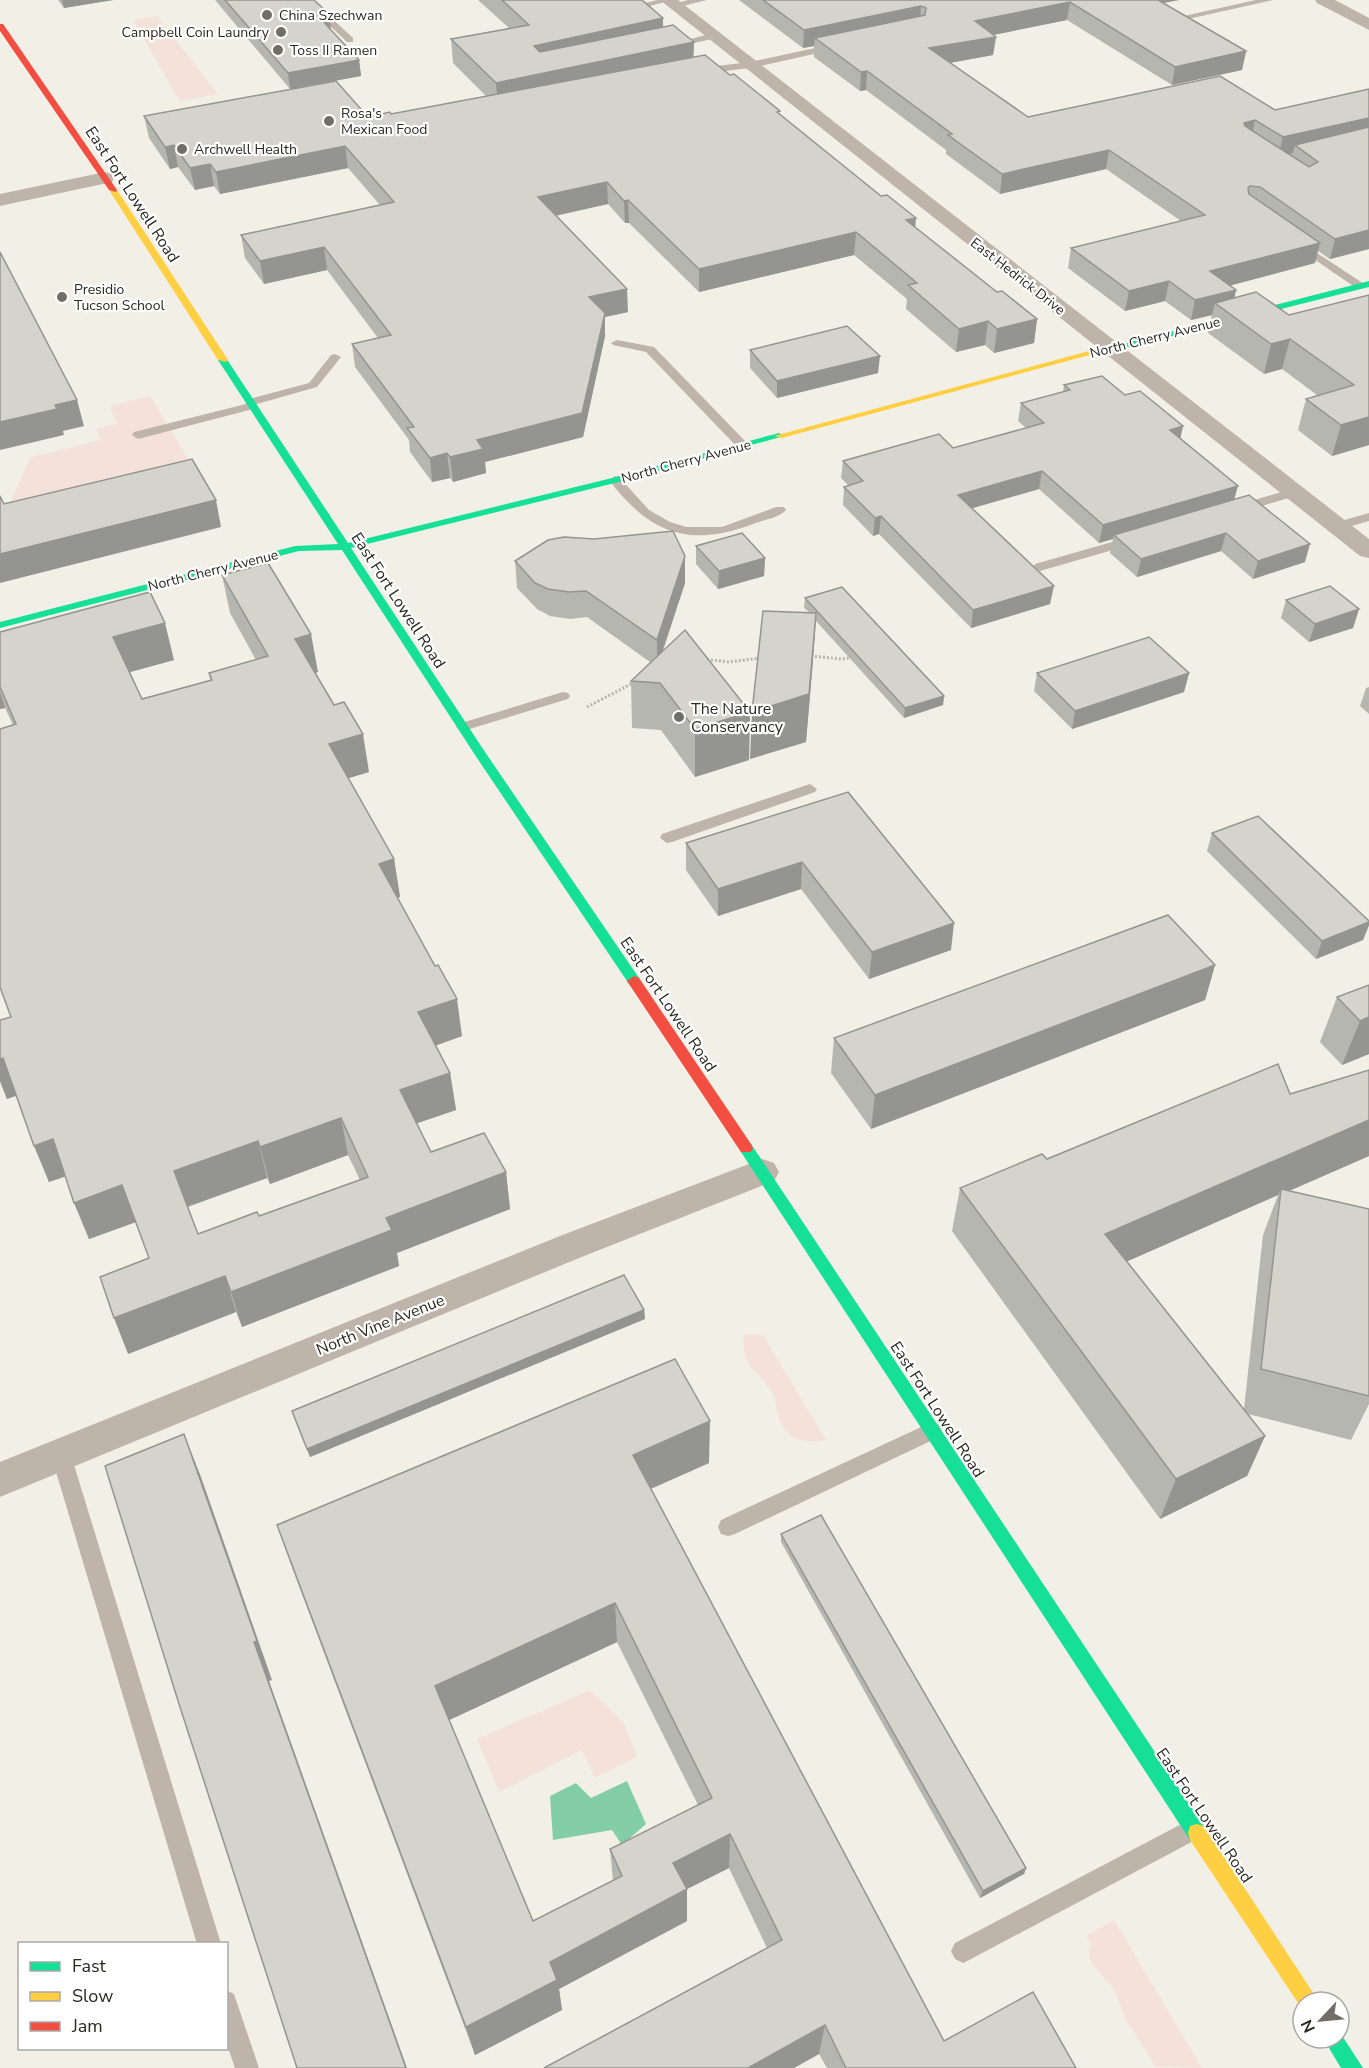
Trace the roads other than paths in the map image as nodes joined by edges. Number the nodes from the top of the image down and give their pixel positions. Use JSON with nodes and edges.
{"nodes":[{"id":1,"x":307,"y":0,"type":"edge"},
{"id":2,"x":703,"y":0,"type":"edge"},
{"id":3,"x":1269,"y":0,"type":"edge"},
{"id":4,"x":1323,"y":0,"type":"edge"},
{"id":5,"x":670,"y":2,"type":"edge"},
{"id":6,"x":614,"y":11,"type":"edge"},
{"id":7,"x":1179,"y":18,"type":"edge"},
{"id":8,"x":1369,"y":25,"type":"edge"},
{"id":9,"x":0,"y":26,"type":"edge"},
{"id":10,"x":714,"y":36,"type":"junction"},
{"id":11,"x":350,"y":40,"type":"dead end"},
{"id":12,"x":844,"y":45,"type":"edge"},
{"id":13,"x":657,"y":48,"type":"edge"},
{"id":14,"x":750,"y":65,"type":"junction"},
{"id":15,"x":690,"y":72,"type":"edge"},
{"id":16,"x":105,"y":178,"type":"junction"},
{"id":17,"x":0,"y":200,"type":"edge"},
{"id":18,"x":1286,"y":235,"type":"edge"},
{"id":19,"x":1364,"y":285,"type":"edge"},
{"id":20,"x":617,"y":344,"type":"dead end"},
{"id":21,"x":1109,"y":348,"type":"junction"},
{"id":22,"x":335,"y":357,"type":"dead end"},
{"id":23,"x":251,"y":404,"type":"junction"},
{"id":24,"x":138,"y":435,"type":"dead end"},
{"id":25,"x":743,"y":446,"type":"junction"},
{"id":26,"x":615,"y":480,"type":"junction"},
{"id":27,"x":1295,"y":492,"type":"junction"},
{"id":28,"x":780,"y":510,"type":"dead end"},
{"id":29,"x":1228,"y":512,"type":"edge"},
{"id":30,"x":1369,"y":517,"type":"edge"},
{"id":31,"x":1338,"y":526,"type":"junction"},
{"id":32,"x":1151,"y":535,"type":"edge"},
{"id":33,"x":344,"y":547,"type":"junction"},
{"id":34,"x":1369,"y":551,"type":"edge"},
{"id":35,"x":1040,"y":567,"type":"dead end"},
{"id":36,"x":0,"y":625,"type":"edge"},
{"id":37,"x":563,"y":696,"type":"dead end"},
{"id":38,"x":464,"y":727,"type":"junction"},
{"id":39,"x":810,"y":789,"type":"dead end"},
{"id":40,"x":667,"y":838,"type":"dead end"},
{"id":41,"x":762,"y":1172,"type":"junction"},
{"id":42,"x":932,"y":1431,"type":"junction"},
{"id":43,"x":61,"y":1455,"type":"junction"},
{"id":44,"x":0,"y":1480,"type":"edge"},
{"id":45,"x":728,"y":1527,"type":"dead end"},
{"id":46,"x":1194,"y":1828,"type":"junction"},
{"id":47,"x":208,"y":1942,"type":"edge"},
{"id":48,"x":963,"y":1951,"type":"dead end"},
{"id":49,"x":1301,"y":1990,"type":"edge"},
{"id":50,"x":228,"y":2008,"type":"edge"},
{"id":51,"x":1341,"y":2050,"type":"edge"},
{"id":52,"x":247,"y":2068,"type":"edge"},
{"id":53,"x":1353,"y":2068,"type":"edge"}],
"edges":[{"from":1,"to":11,"type":"lane"},
{"from":2,"to":5,"type":"lane"},
{"from":3,"to":7,"type":"lane"},
{"from":4,"to":8,"type":"street"},
{"from":5,"to":6,"type":"lane"},
{"from":5,"to":10,"type":"street","name":"East Hedrick Drive"},
{"from":9,"to":16,"type":"main road","name":"East Fort Lowell Road"},
{"from":10,"to":13,"type":"lane"},
{"from":10,"to":14,"type":"street","name":"East Hedrick Drive"},
{"from":12,"to":14,"type":"lane"},
{"from":14,"to":15,"type":"lane"},
{"from":14,"to":21,"type":"street","name":"East Hedrick Drive"},
{"from":16,"to":17,"type":"street"},
{"from":16,"to":23,"type":"main road","name":"East Fort Lowell Road"},
{"from":18,"to":19,"type":"lane"},
{"from":19,"to":21,"type":"main road","name":"North Cherry Avenue"},
{"from":20,"to":25,"type":"lane"},
{"from":21,"to":25,"type":"main road","name":"North Cherry Avenue"},
{"from":21,"to":27,"type":"street","name":"East Hedrick Drive"},
{"from":22,"to":23,"type":"lane"},
{"from":23,"to":24,"type":"lane"},
{"from":23,"to":33,"type":"main road","name":"East Fort Lowell Road"},
{"from":25,"to":26,"type":"main road","name":"North Cherry Avenue"},
{"from":26,"to":28,"type":"lane"},
{"from":26,"to":33,"type":"main road","name":"North Cherry Avenue"},
{"from":27,"to":29,"type":"lane"},
{"from":27,"to":31,"type":"street","name":"East Hedrick Drive"},
{"from":30,"to":31,"type":"lane"},
{"from":31,"to":34,"type":"street","name":"East Hedrick Drive"},
{"from":32,"to":35,"type":"lane"},
{"from":33,"to":36,"type":"main road","name":"North Cherry Avenue"},
{"from":33,"to":38,"type":"main road","name":"East Fort Lowell Road"},
{"from":37,"to":38,"type":"lane"},
{"from":38,"to":41,"type":"main road","name":"East Fort Lowell Road"},
{"from":39,"to":40,"type":"lane"},
{"from":41,"to":42,"type":"main road","name":"East Fort Lowell Road"},
{"from":41,"to":43,"type":"street","name":"North Vine Avenue"},
{"from":42,"to":45,"type":"lane"},
{"from":42,"to":46,"type":"main road","name":"East Fort Lowell Road"},
{"from":43,"to":44,"type":"street","name":"North Vine Avenue"},
{"from":43,"to":47,"type":"lane"},
{"from":46,"to":48,"type":"lane"},
{"from":46,"to":49,"type":"main road","name":"East Fort Lowell Road"},
{"from":50,"to":52,"type":"lane"},
{"from":51,"to":53,"type":"main road"}]}
